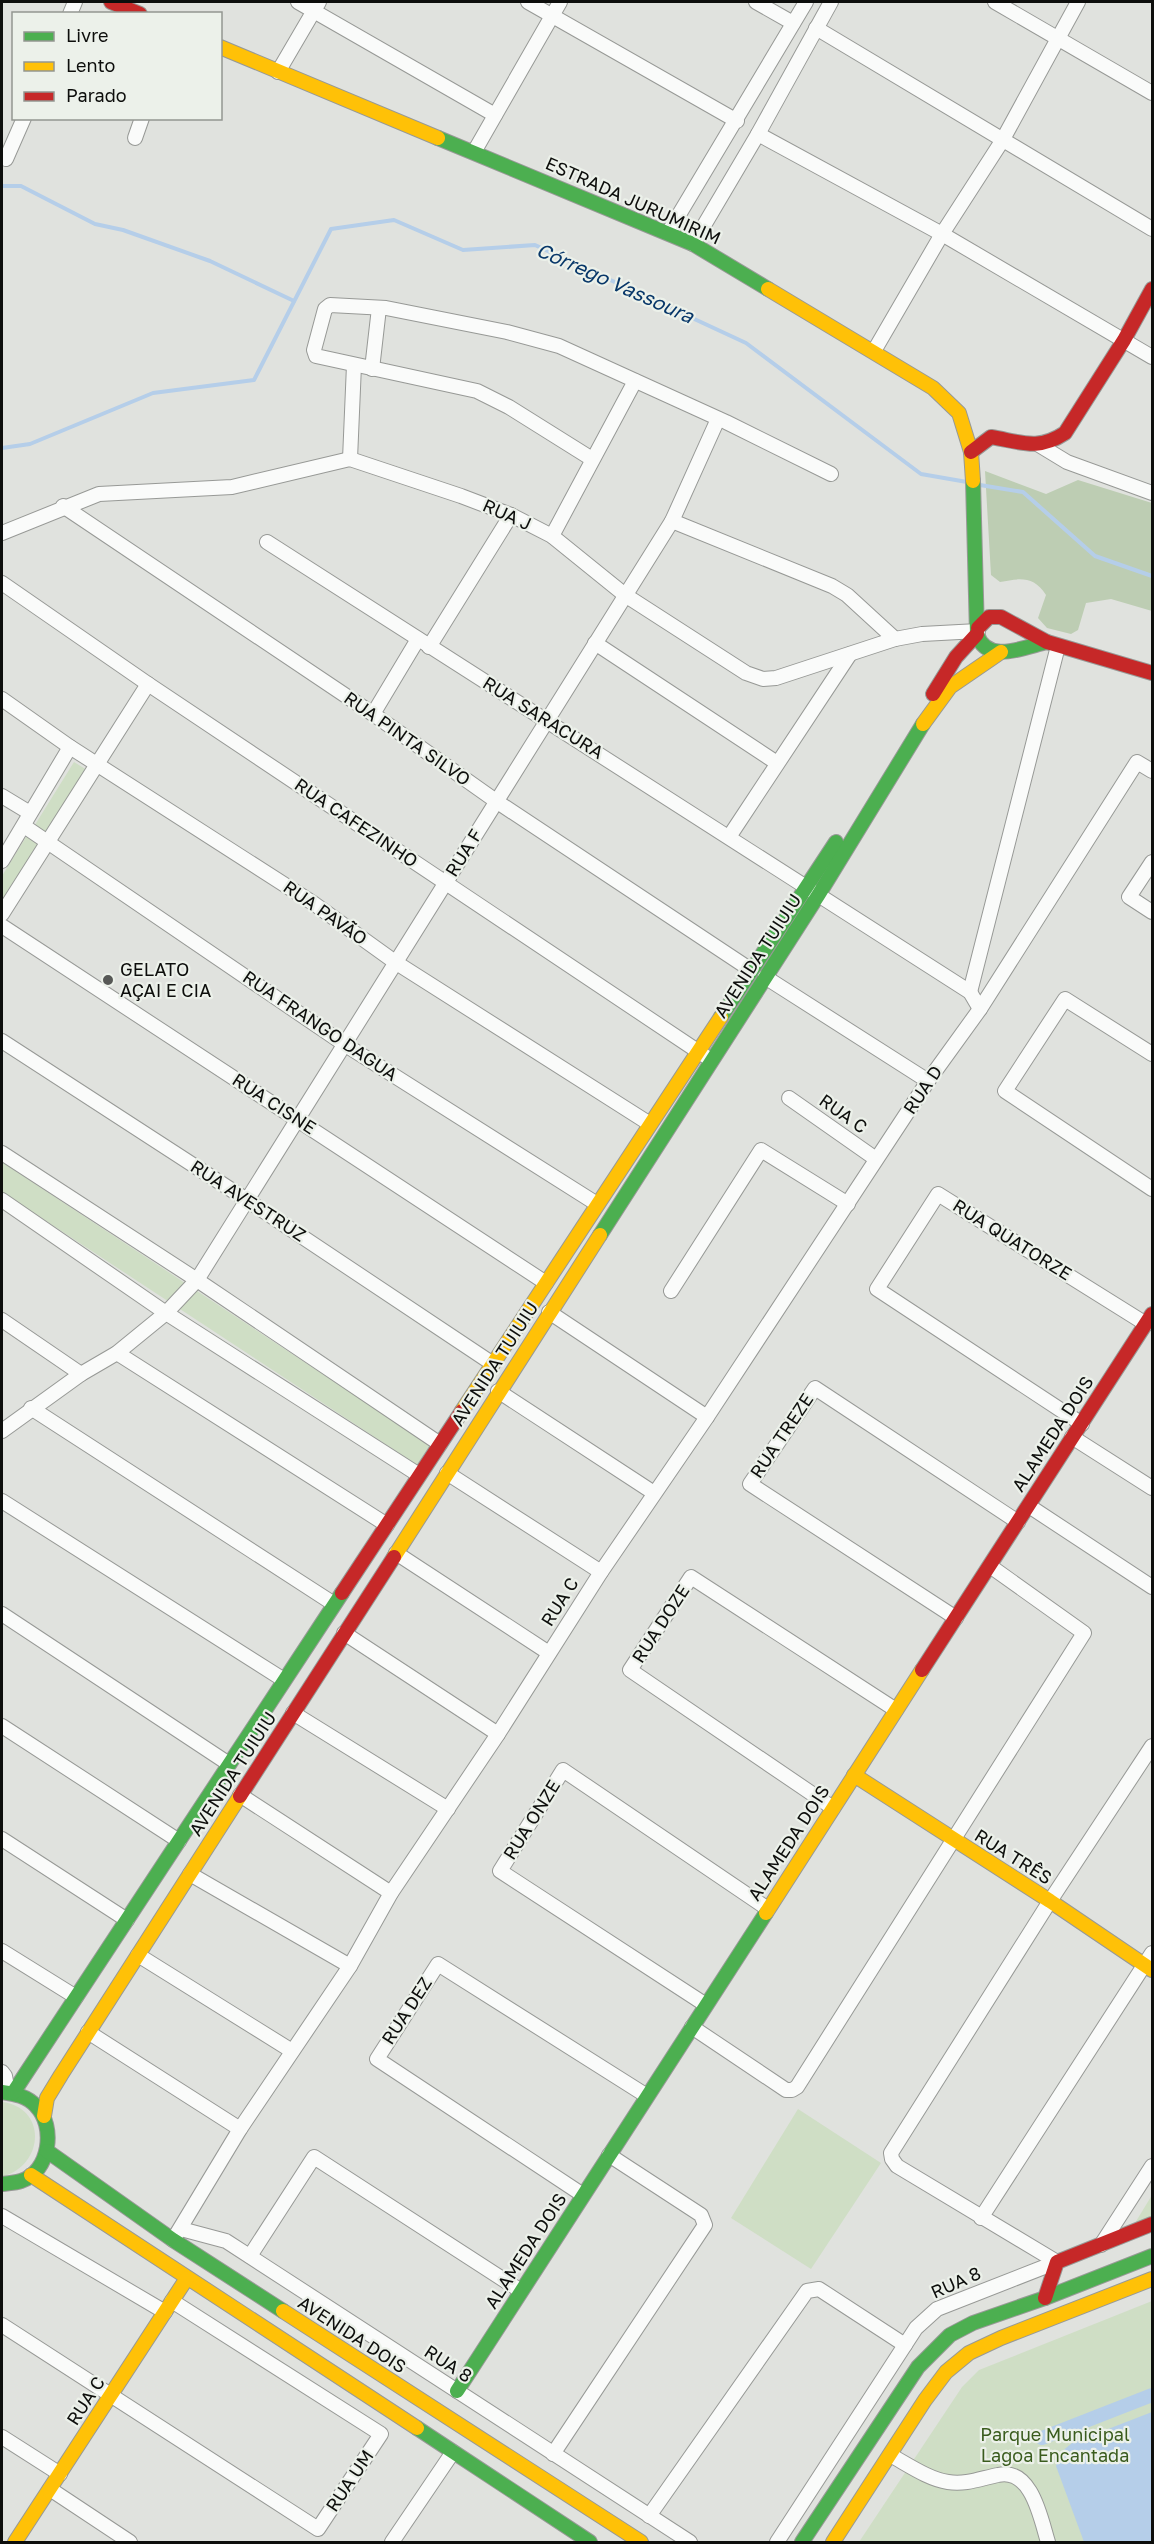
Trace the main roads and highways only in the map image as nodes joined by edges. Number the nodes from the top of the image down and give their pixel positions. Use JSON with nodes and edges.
{"nodes":[{"id":1,"x":111,"y":2,"type":"edge"},
{"id":2,"x":135,"y":12,"type":"edge"},
{"id":3,"x":222,"y":48,"type":"edge"},
{"id":4,"x":1152,"y":289,"type":"edge"},
{"id":5,"x":972,"y":458,"type":"junction"},
{"id":6,"x":977,"y":568,"type":"junction"},
{"id":7,"x":1005,"y":619,"type":"junction"},
{"id":8,"x":978,"y":631,"type":"junction"},
{"id":9,"x":1052,"y":644,"type":"junction"},
{"id":10,"x":1003,"y":652,"type":"junction"},
{"id":11,"x":1152,"y":673,"type":"edge"},
{"id":12,"x":560,"y":1261,"type":"junction"},
{"id":13,"x":576,"y":1272,"type":"junction"},
{"id":14,"x":1149,"y":1319,"type":"edge"},
{"id":15,"x":300,"y":1657,"type":"junction"},
{"id":16,"x":320,"y":1671,"type":"junction"},
{"id":17,"x":854,"y":1775,"type":"junction"},
{"id":18,"x":1150,"y":1963,"type":"edge"},
{"id":19,"x":8,"y":2092,"type":"edge"},
{"id":20,"x":44,"y":2116,"type":"junction"},
{"id":21,"x":47,"y":2151,"type":"junction"},
{"id":22,"x":31,"y":2175,"type":"junction"},
{"id":23,"x":2,"y":2184,"type":"edge"},
{"id":24,"x":1152,"y":2224,"type":"edge"},
{"id":25,"x":1152,"y":2256,"type":"edge"},
{"id":26,"x":187,"y":2278,"type":"junction"},
{"id":27,"x":1152,"y":2279,"type":"edge"},
{"id":28,"x":1045,"y":2298,"type":"junction"},
{"id":29,"x":457,"y":2391,"type":"road end"},
{"id":30,"x":15,"y":2542,"type":"edge"},
{"id":31,"x":590,"y":2542,"type":"edge"},
{"id":32,"x":641,"y":2542,"type":"edge"},
{"id":33,"x":802,"y":2542,"type":"edge"},
{"id":34,"x":833,"y":2542,"type":"edge"}],
"edges":[{"from":1,"to":2,"type":"main road"},
{"from":3,"to":5,"type":"main road","name":"ESTRADA JURUMIRIM"},
{"from":4,"to":5,"type":"main road"},
{"from":5,"to":6,"type":"main road","name":"ESTRADA JURUMIRIM"},
{"from":6,"to":7,"type":"main road"},
{"from":6,"to":8,"type":"main road","name":"ESTRADA JURUMIRIM"},
{"from":7,"to":8,"type":"main road"},
{"from":7,"to":9,"type":"main road"},
{"from":7,"to":10,"type":"main road"},
{"from":8,"to":10,"type":"main road"},
{"from":8,"to":12,"type":"main road","name":"AVENIDA TUIUIU"},
{"from":9,"to":10,"type":"main road"},
{"from":9,"to":11,"type":"main road"},
{"from":10,"to":13,"type":"main road","name":"AVENIDA TUIUIU"},
{"from":12,"to":13,"type":"main road"},
{"from":12,"to":15,"type":"main road","name":"AVENIDA TUIUIU"},
{"from":13,"to":16,"type":"main road","name":"AVENIDA TUIUIU"},
{"from":14,"to":17,"type":"main road","name":"ALAMEDA DOIS"},
{"from":15,"to":16,"type":"main road"},
{"from":15,"to":19,"type":"main road","name":"AVENIDA TUIUIU"},
{"from":16,"to":20,"type":"main road","name":"AVENIDA TUIUIU"},
{"from":17,"to":18,"type":"main road","name":"RUA TRÊS"},
{"from":17,"to":29,"type":"main road","name":"ALAMEDA DOIS"},
{"from":19,"to":20,"type":"main road"},
{"from":20,"to":21,"type":"main road"},
{"from":21,"to":22,"type":"main road"},
{"from":21,"to":32,"type":"main road","name":"AVENIDA DOIS"},
{"from":22,"to":23,"type":"main road"},
{"from":22,"to":26,"type":"main road"},
{"from":24,"to":28,"type":"main road","name":"RUA 8"},
{"from":25,"to":28,"type":"main road"},
{"from":26,"to":30,"type":"main road","name":"RUA C"},
{"from":26,"to":31,"type":"main road"},
{"from":27,"to":34,"type":"main road"},
{"from":28,"to":33,"type":"main road"}]}
